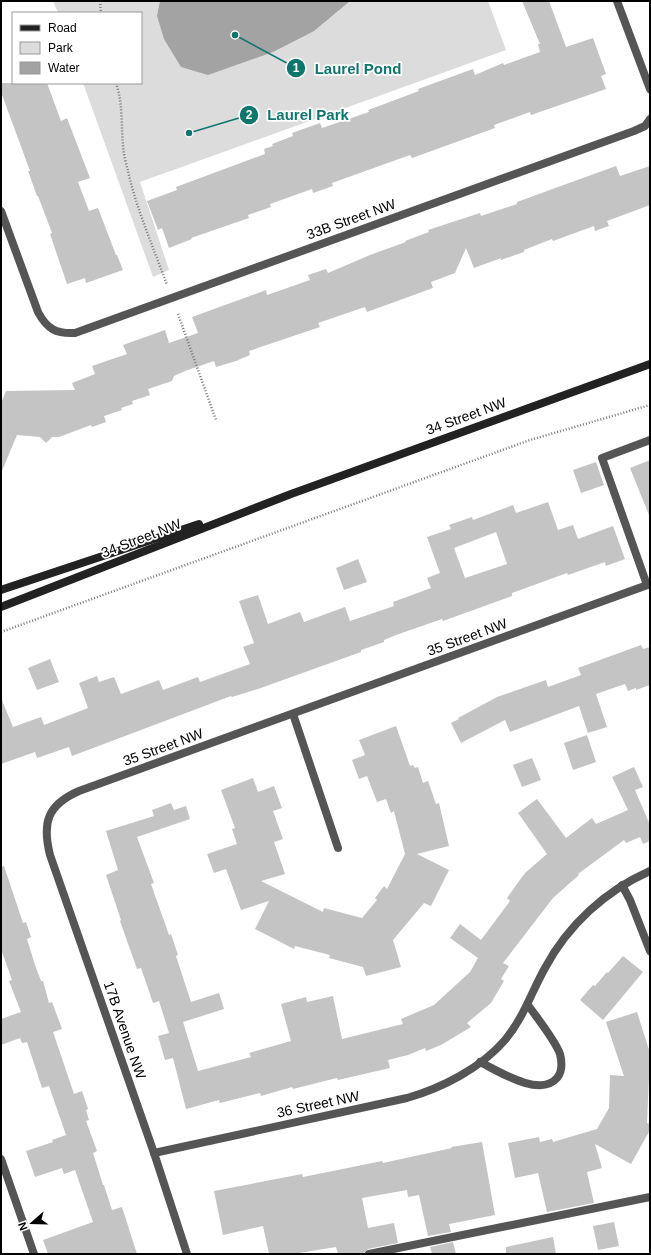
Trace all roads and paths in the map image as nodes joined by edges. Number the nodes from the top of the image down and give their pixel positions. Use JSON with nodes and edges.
{"nodes":[{"id":1,"x":100,"y":1,"type":"edge"},
{"id":2,"x":617,"y":1,"type":"edge"},
{"id":3,"x":101,"y":12,"type":"edge"},
{"id":4,"x":116,"y":84,"type":"edge"},
{"id":5,"x":650,"y":89,"type":"edge"},
{"id":6,"x":650,"y":119,"type":"edge"},
{"id":7,"x":1,"y":211,"type":"edge"},
{"id":8,"x":167,"y":285,"type":"dead end"},
{"id":9,"x":178,"y":314,"type":"dead end"},
{"id":10,"x":650,"y":364,"type":"edge"},
{"id":11,"x":650,"y":405,"type":"edge"},
{"id":12,"x":216,"y":420,"type":"dead end"},
{"id":13,"x":650,"y":440,"type":"edge"},
{"id":14,"x":291,"y":494,"type":"junction"},
{"id":15,"x":649,"y":585,"type":"edge"},
{"id":16,"x":1,"y":590,"type":"edge"},
{"id":17,"x":1,"y":607,"type":"edge"},
{"id":18,"x":1,"y":632,"type":"edge"},
{"id":19,"x":293,"y":714,"type":"junction"},
{"id":20,"x":49,"y":814,"type":"joint"},
{"id":21,"x":338,"y":848,"type":"dead end"},
{"id":22,"x":650,"y":871,"type":"edge"},
{"id":23,"x":622,"y":885,"type":"junction"},
{"id":24,"x":650,"y":951,"type":"edge"},
{"id":25,"x":528,"y":1005,"type":"junction"},
{"id":26,"x":480,"y":1062,"type":"junction"},
{"id":27,"x":154,"y":1153,"type":"junction"},
{"id":28,"x":1,"y":1159,"type":"edge"},
{"id":29,"x":650,"y":1197,"type":"edge"},
{"id":30,"x":34,"y":1254,"type":"edge"},
{"id":31,"x":187,"y":1254,"type":"edge"},
{"id":32,"x":369,"y":1254,"type":"edge"}],
"edges":[{"from":1,"to":3,"type":"path"},
{"from":2,"to":5,"type":"street"},
{"from":4,"to":8,"type":"path"},
{"from":6,"to":7,"type":"street","name":"33B Street NW"},
{"from":9,"to":12,"type":"path"},
{"from":10,"to":14,"type":"main road","name":"34 Street NW"},
{"from":11,"to":18,"type":"path"},
{"from":13,"to":15,"type":"street"},
{"from":14,"to":16,"type":"main road","name":"34 Street NW"},
{"from":14,"to":17,"type":"main road","name":"34 Street NW"},
{"from":15,"to":19,"type":"street","name":"35 Street NW"},
{"from":19,"to":20,"type":"street","name":"35 Street NW"},
{"from":19,"to":21,"type":"street"},
{"from":20,"to":27,"type":"street","name":"17B Avenue NW"},
{"from":22,"to":23,"type":"street","name":"36 Street NW"},
{"from":23,"to":24,"type":"street"},
{"from":23,"to":25,"type":"street","name":"36 Street NW"},
{"from":25,"to":26,"type":"street","name":"36 Street NW"},
{"from":25,"to":26,"type":"street"},
{"from":26,"to":27,"type":"street","name":"36 Street NW"},
{"from":27,"to":31,"type":"street","name":"17B Avenue NW"},
{"from":28,"to":30,"type":"street"},
{"from":29,"to":32,"type":"street"}]}
